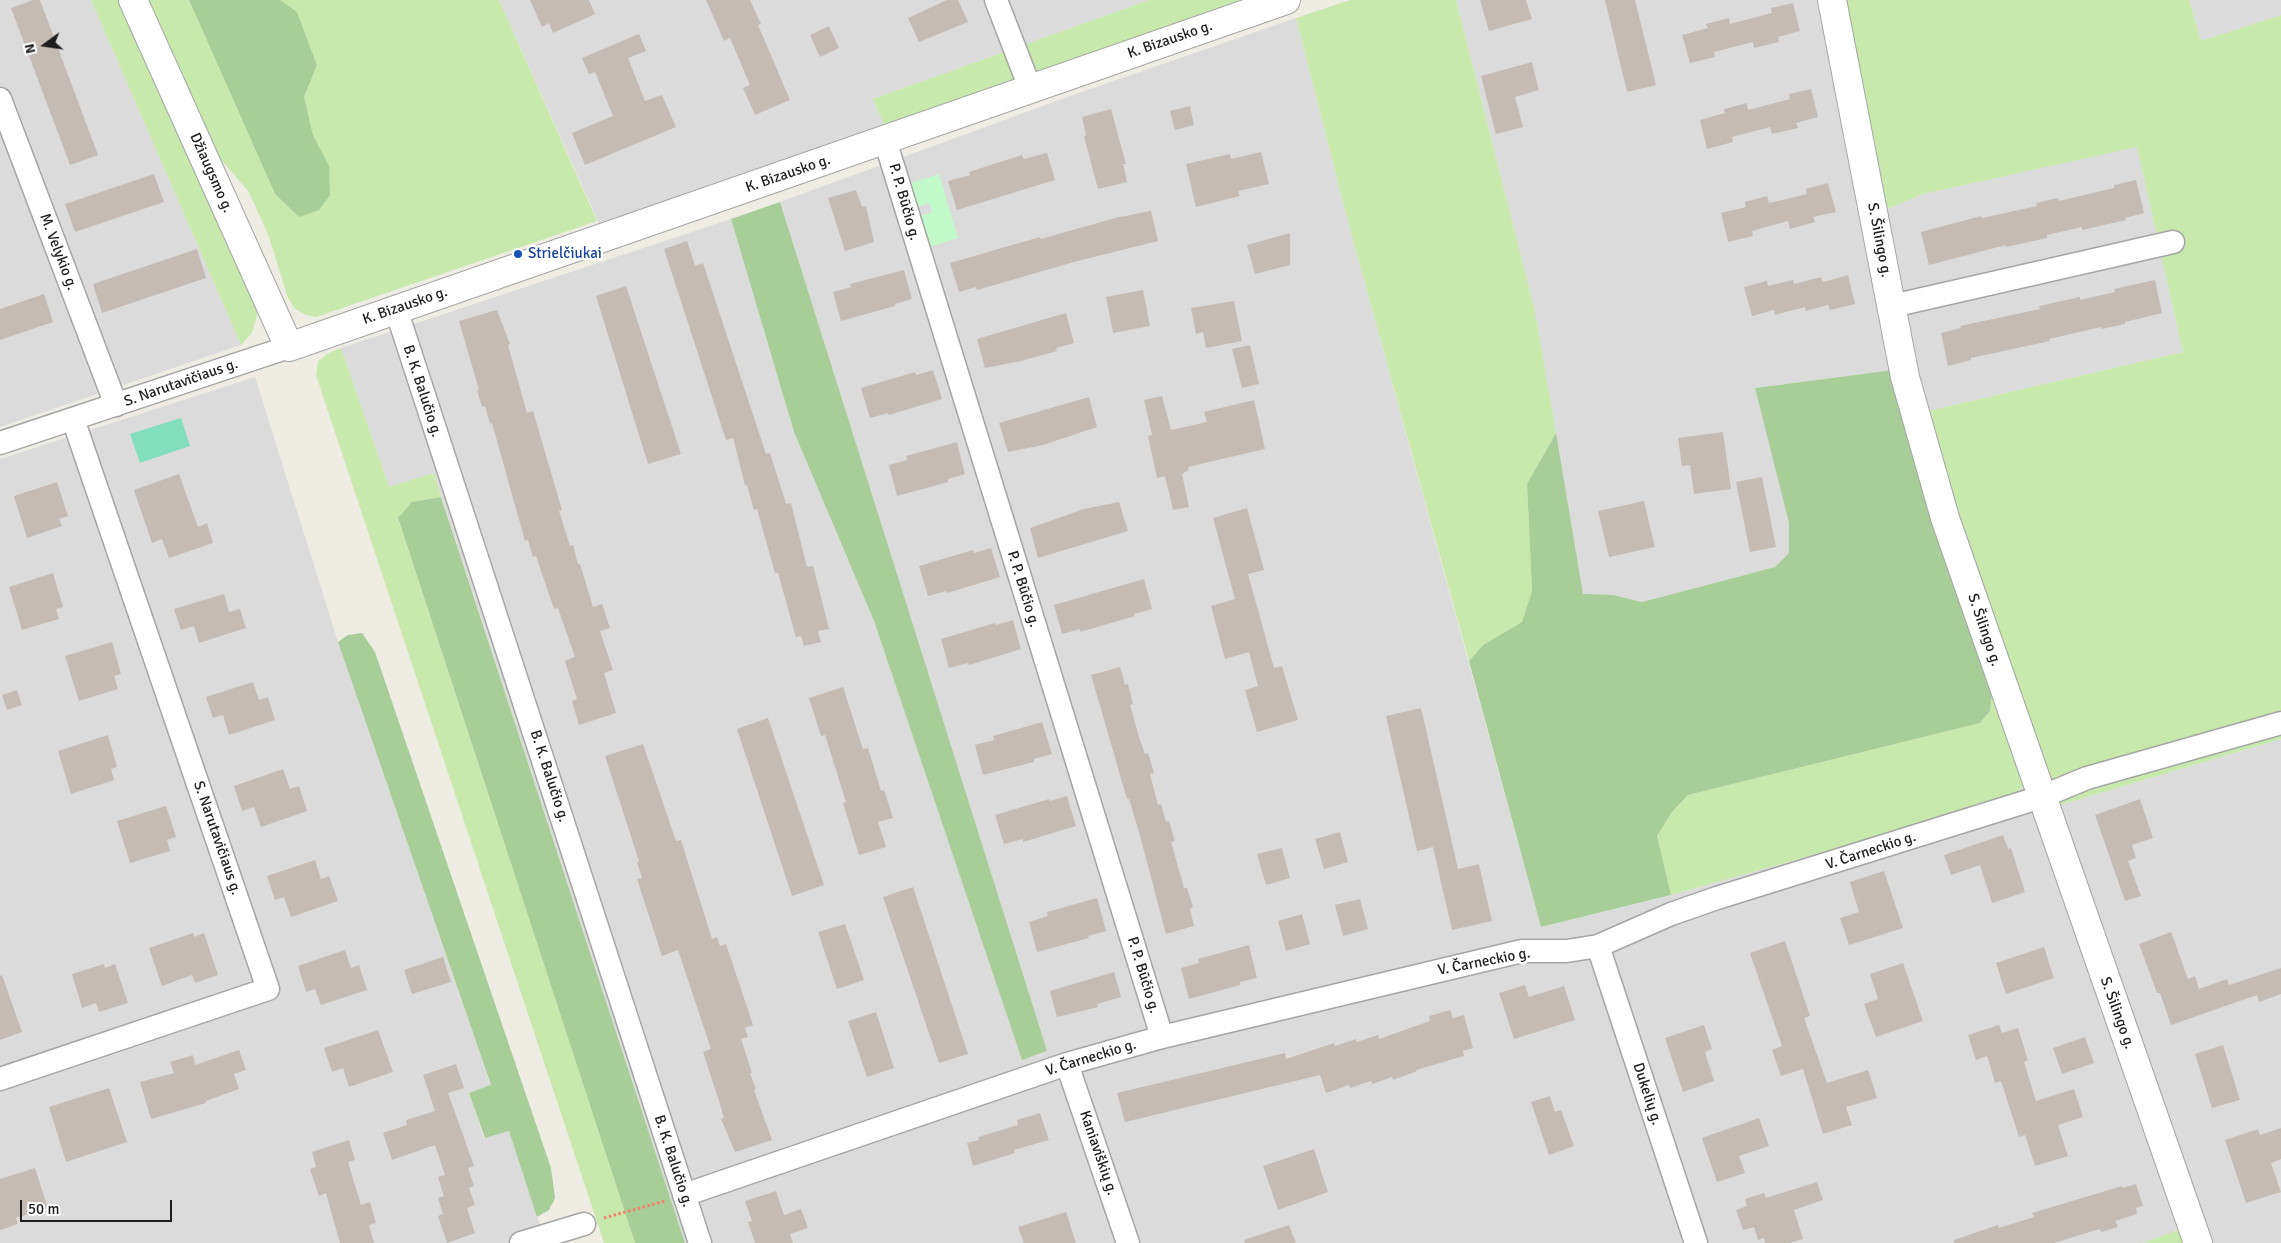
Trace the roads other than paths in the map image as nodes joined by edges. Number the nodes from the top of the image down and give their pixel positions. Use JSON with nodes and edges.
{"nodes":[{"id":1,"x":133,"y":0,"type":"edge"},
{"id":2,"x":996,"y":0,"type":"edge"},
{"id":3,"x":1286,"y":0,"type":"edge"},
{"id":4,"x":1832,"y":0,"type":"edge"},
{"id":5,"x":1030,"y":88,"type":"junction"},
{"id":6,"x":0,"y":99,"type":"edge"},
{"id":7,"x":885,"y":140,"type":"junction"},
{"id":8,"x":2173,"y":242,"type":"dead end"},
{"id":9,"x":1892,"y":306,"type":"junction"},
{"id":10,"x":396,"y":309,"type":"junction"},
{"id":11,"x":288,"y":347,"type":"junction"},
{"id":12,"x":116,"y":405,"type":"junction"},
{"id":13,"x":73,"y":419,"type":"junction"},
{"id":14,"x":0,"y":443,"type":"edge"},
{"id":15,"x":2281,"y":723,"type":"edge"},
{"id":16,"x":2041,"y":797,"type":"junction"},
{"id":17,"x":1598,"y":946,"type":"junction"},
{"id":18,"x":1162,"y":1037,"type":"junction"},
{"id":19,"x":1067,"y":1064,"type":"junction"},
{"id":20,"x":0,"y":1079,"type":"edge"},
{"id":21,"x":684,"y":1195,"type":"junction"},
{"id":22,"x":584,"y":1224,"type":"road end"},
{"id":23,"x":521,"y":1243,"type":"edge"},
{"id":24,"x":700,"y":1243,"type":"edge"},
{"id":25,"x":1128,"y":1243,"type":"edge"},
{"id":26,"x":1696,"y":1243,"type":"edge"},
{"id":27,"x":2198,"y":1243,"type":"edge"}],
"edges":[{"from":1,"to":11,"type":"street","name":"Džiaugsmo g."},
{"from":2,"to":5,"type":"street"},
{"from":3,"to":5,"type":"street","name":"K. Bizausko g."},
{"from":4,"to":9,"type":"street","name":"S. Šilingo g."},
{"from":5,"to":7,"type":"street","name":"K. Bizausko g."},
{"from":6,"to":12,"type":"street","name":"M. Velykio g."},
{"from":7,"to":10,"type":"street","name":"K. Bizausko g."},
{"from":7,"to":18,"type":"street","name":"P. P. Būčio g."},
{"from":8,"to":9,"type":"street"},
{"from":9,"to":16,"type":"street","name":"S. Šilingo g."},
{"from":10,"to":11,"type":"street","name":"K. Bizausko g."},
{"from":10,"to":21,"type":"street","name":"B. K. Balučio g."},
{"from":11,"to":12,"type":"street","name":"S. Narutavičiaus g."},
{"from":12,"to":13,"type":"street","name":"S. Narutavičiaus g."},
{"from":13,"to":14,"type":"street","name":"S. Narutavičiaus g."},
{"from":13,"to":20,"type":"street","name":"S. Narutavičiaus g."},
{"from":15,"to":16,"type":"street","name":"V. Čarneckio g."},
{"from":16,"to":17,"type":"street","name":"V. Čarneckio g."},
{"from":16,"to":27,"type":"street","name":"S. Šilingo g."},
{"from":17,"to":18,"type":"street","name":"V. Čarneckio g."},
{"from":17,"to":26,"type":"street","name":"Dukelių g."},
{"from":18,"to":19,"type":"street","name":"V. Čarneckio g."},
{"from":19,"to":21,"type":"street","name":"V. Čarneckio g."},
{"from":19,"to":25,"type":"street","name":"Kaniaviškių g."},
{"from":21,"to":24,"type":"street","name":"B. K. Balučio g."},
{"from":22,"to":23,"type":"street"}]}
